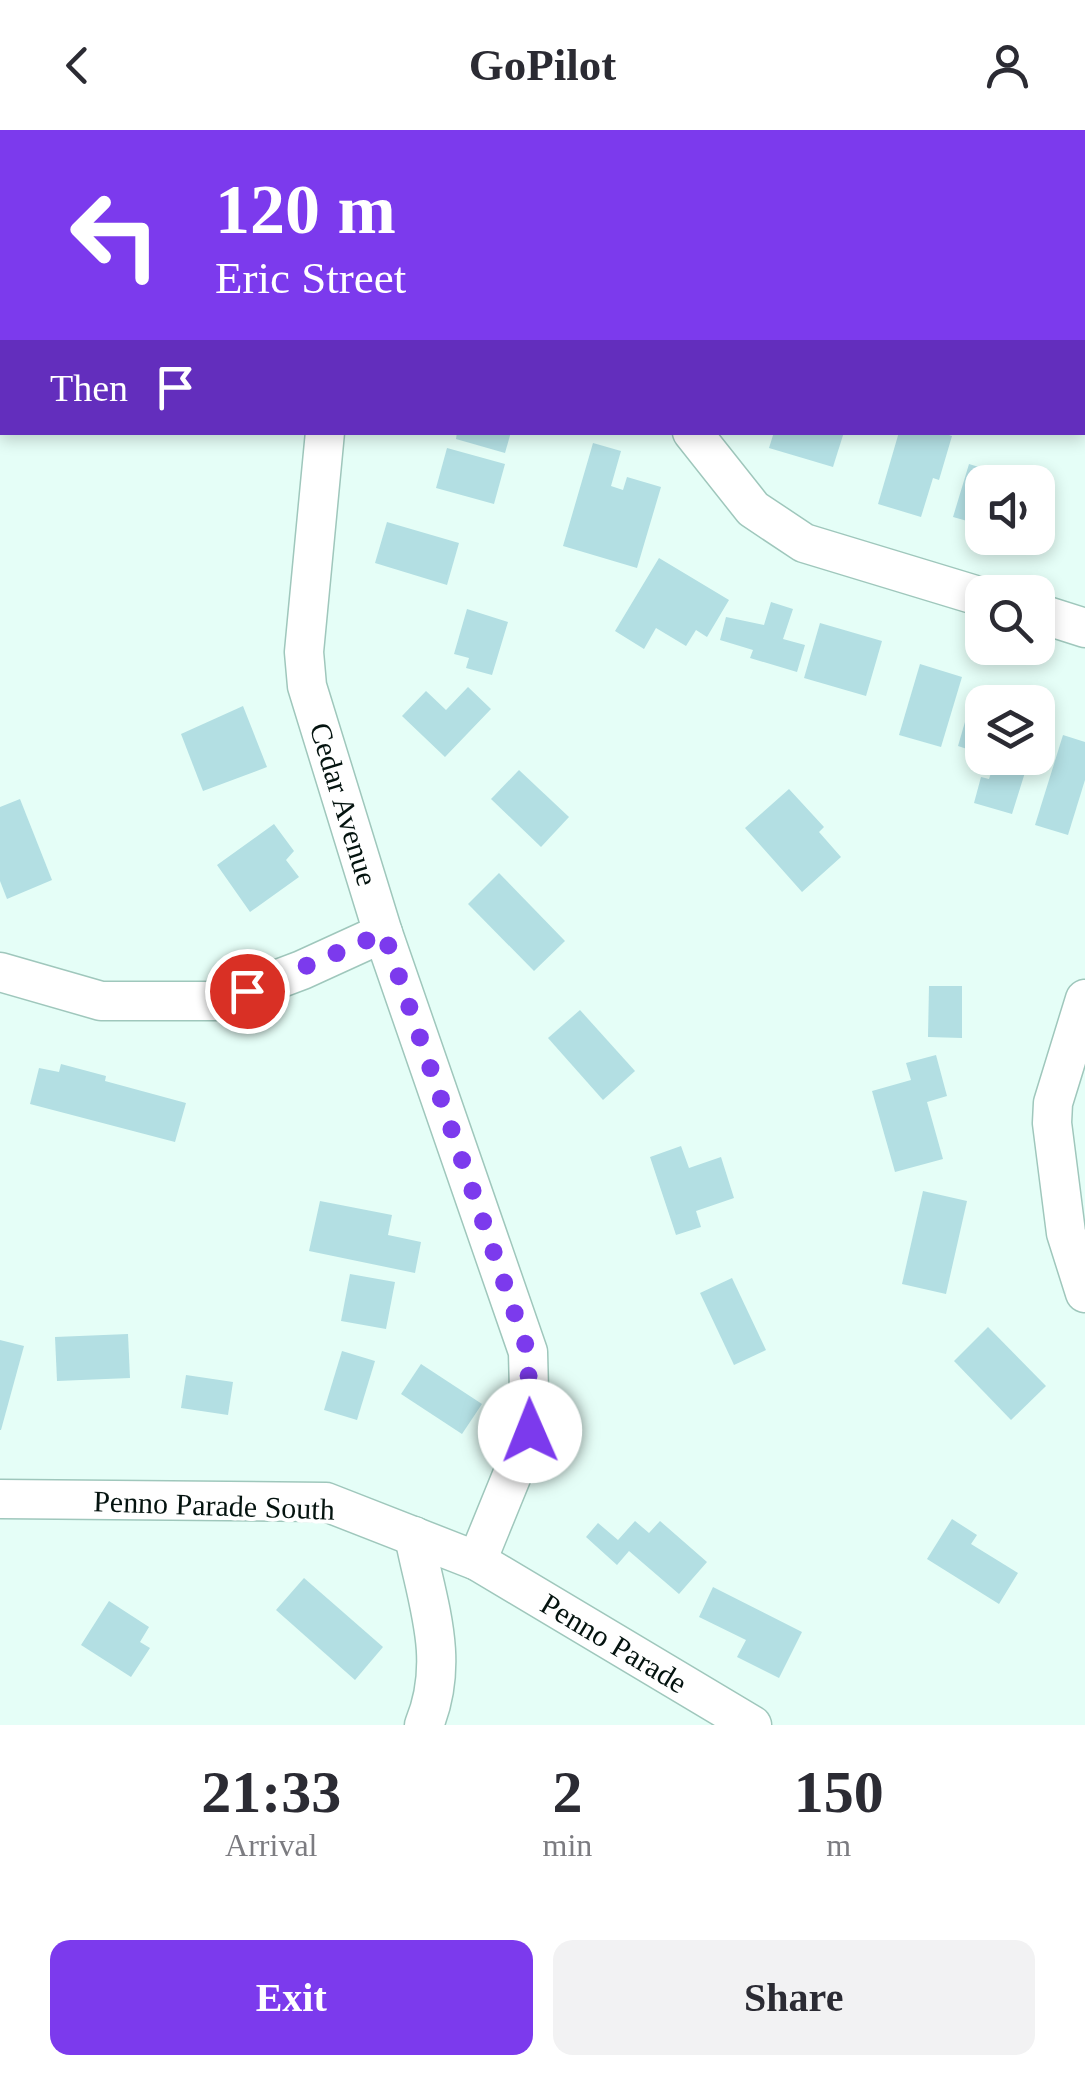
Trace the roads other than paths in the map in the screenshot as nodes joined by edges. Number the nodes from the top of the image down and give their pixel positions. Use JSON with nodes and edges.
{"nodes":[{"id":1,"x":326,"y":435,"type":"edge"},
{"id":2,"x":694,"y":435,"type":"edge"},
{"id":3,"x":965,"y":592,"type":"edge"},
{"id":4,"x":1055,"y":619,"type":"edge"},
{"id":5,"x":1085,"y":628,"type":"edge"},
{"id":6,"x":384,"y":933,"type":"junction"},
{"id":7,"x":0,"y":972,"type":"edge"},
{"id":8,"x":1085,"y":1000,"type":"edge"},
{"id":9,"x":1069,"y":1108,"type":"edge"},
{"id":10,"x":1085,"y":1293,"type":"edge"},
{"id":11,"x":0,"y":1499,"type":"edge"},
{"id":12,"x":414,"y":1536,"type":"junction"},
{"id":13,"x":477,"y":1562,"type":"junction"},
{"id":14,"x":424,"y":1725,"type":"edge"},
{"id":15,"x":752,"y":1725,"type":"edge"}],
"edges":[{"from":1,"to":6,"type":"street","name":"Cedar Avenue"},
{"from":2,"to":3,"type":"street"},
{"from":4,"to":5,"type":"street"},
{"from":6,"to":7,"type":"street"},
{"from":6,"to":13,"type":"street","name":"Cedar Avenue"},
{"from":8,"to":9,"type":"street"},
{"from":9,"to":10,"type":"street"},
{"from":11,"to":12,"type":"street","name":"Penno Parade South"},
{"from":12,"to":13,"type":"street","name":"Penno Parade South"},
{"from":12,"to":14,"type":"street"},
{"from":13,"to":15,"type":"street","name":"Penno Parade"}]}
